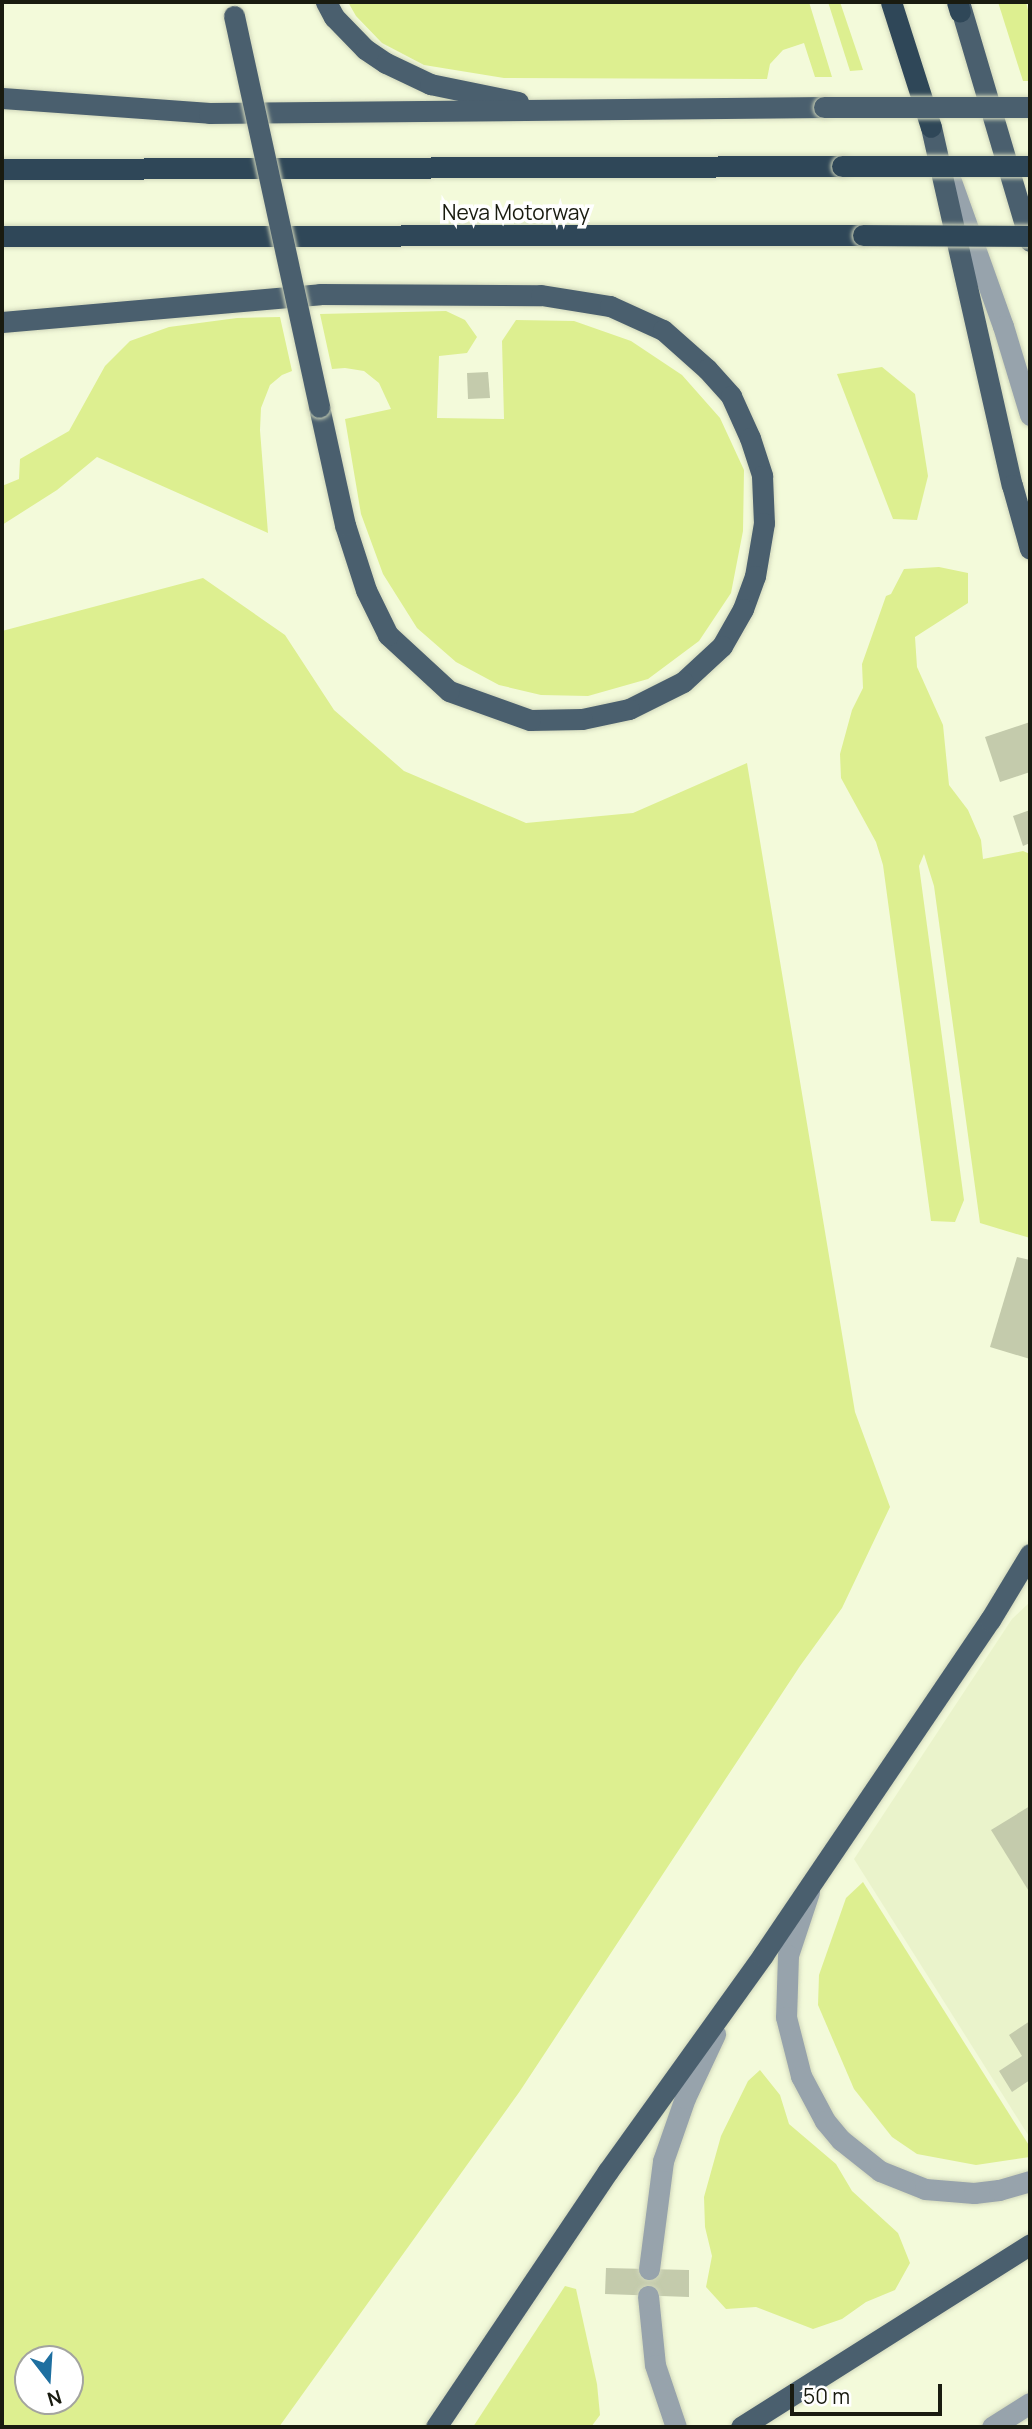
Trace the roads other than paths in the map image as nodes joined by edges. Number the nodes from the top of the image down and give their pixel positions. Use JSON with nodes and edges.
{"nodes":[{"id":1,"x":326,"y":2,"type":"edge"},
{"id":2,"x":891,"y":2,"type":"edge"},
{"id":3,"x":958,"y":5,"type":"edge"},
{"id":4,"x":232,"y":9,"type":"edge"},
{"id":5,"x":2,"y":98,"type":"edge"},
{"id":6,"x":1030,"y":107,"type":"edge"},
{"id":7,"x":568,"y":110,"type":"junction"},
{"id":8,"x":931,"y":127,"type":"junction"},
{"id":9,"x":1030,"y":166,"type":"edge"},
{"id":10,"x":2,"y":169,"type":"edge"},
{"id":11,"x":2,"y":236,"type":"edge"},
{"id":12,"x":1030,"y":239,"type":"edge"},
{"id":13,"x":2,"y":323,"type":"edge"},
{"id":14,"x":1030,"y":415,"type":"edge"},
{"id":15,"x":1030,"y":549,"type":"edge"},
{"id":16,"x":1030,"y":1554,"type":"edge"},
{"id":17,"x":813,"y":1880,"type":"junction"},
{"id":18,"x":740,"y":1985,"type":"junction"},
{"id":19,"x":1030,"y":2181,"type":"edge"},
{"id":20,"x":1030,"y":2244,"type":"edge"},
{"id":21,"x":649,"y":2269,"type":"dead end"},
{"id":22,"x":648,"y":2296,"type":"dead end"},
{"id":23,"x":1030,"y":2403,"type":"edge"},
{"id":24,"x":436,"y":2427,"type":"edge"},
{"id":25,"x":676,"y":2427,"type":"edge"},
{"id":26,"x":741,"y":2427,"type":"edge"},
{"id":27,"x":992,"y":2427,"type":"edge"}],
"edges":[{"from":1,"to":7,"type":"main road"},
{"from":2,"to":8,"type":"highway"},
{"from":3,"to":12,"type":"main road"},
{"from":4,"to":13,"type":"main road","bridge":true},
{"from":5,"to":7,"type":"main road"},
{"from":6,"to":7,"type":"main road","bridge":true},
{"from":8,"to":14,"type":"street"},
{"from":8,"to":15,"type":"main road"},
{"from":9,"to":10,"type":"highway","name":"Neva Motorway","bridge":true},
{"from":11,"to":12,"type":"highway","name":"Neva Motorway","bridge":true},
{"from":16,"to":17,"type":"main road"},
{"from":17,"to":18,"type":"main road"},
{"from":17,"to":19,"type":"street"},
{"from":18,"to":21,"type":"street"},
{"from":18,"to":24,"type":"main road"},
{"from":20,"to":26,"type":"main road"},
{"from":22,"to":25,"type":"street"},
{"from":23,"to":27,"type":"street"}]}
